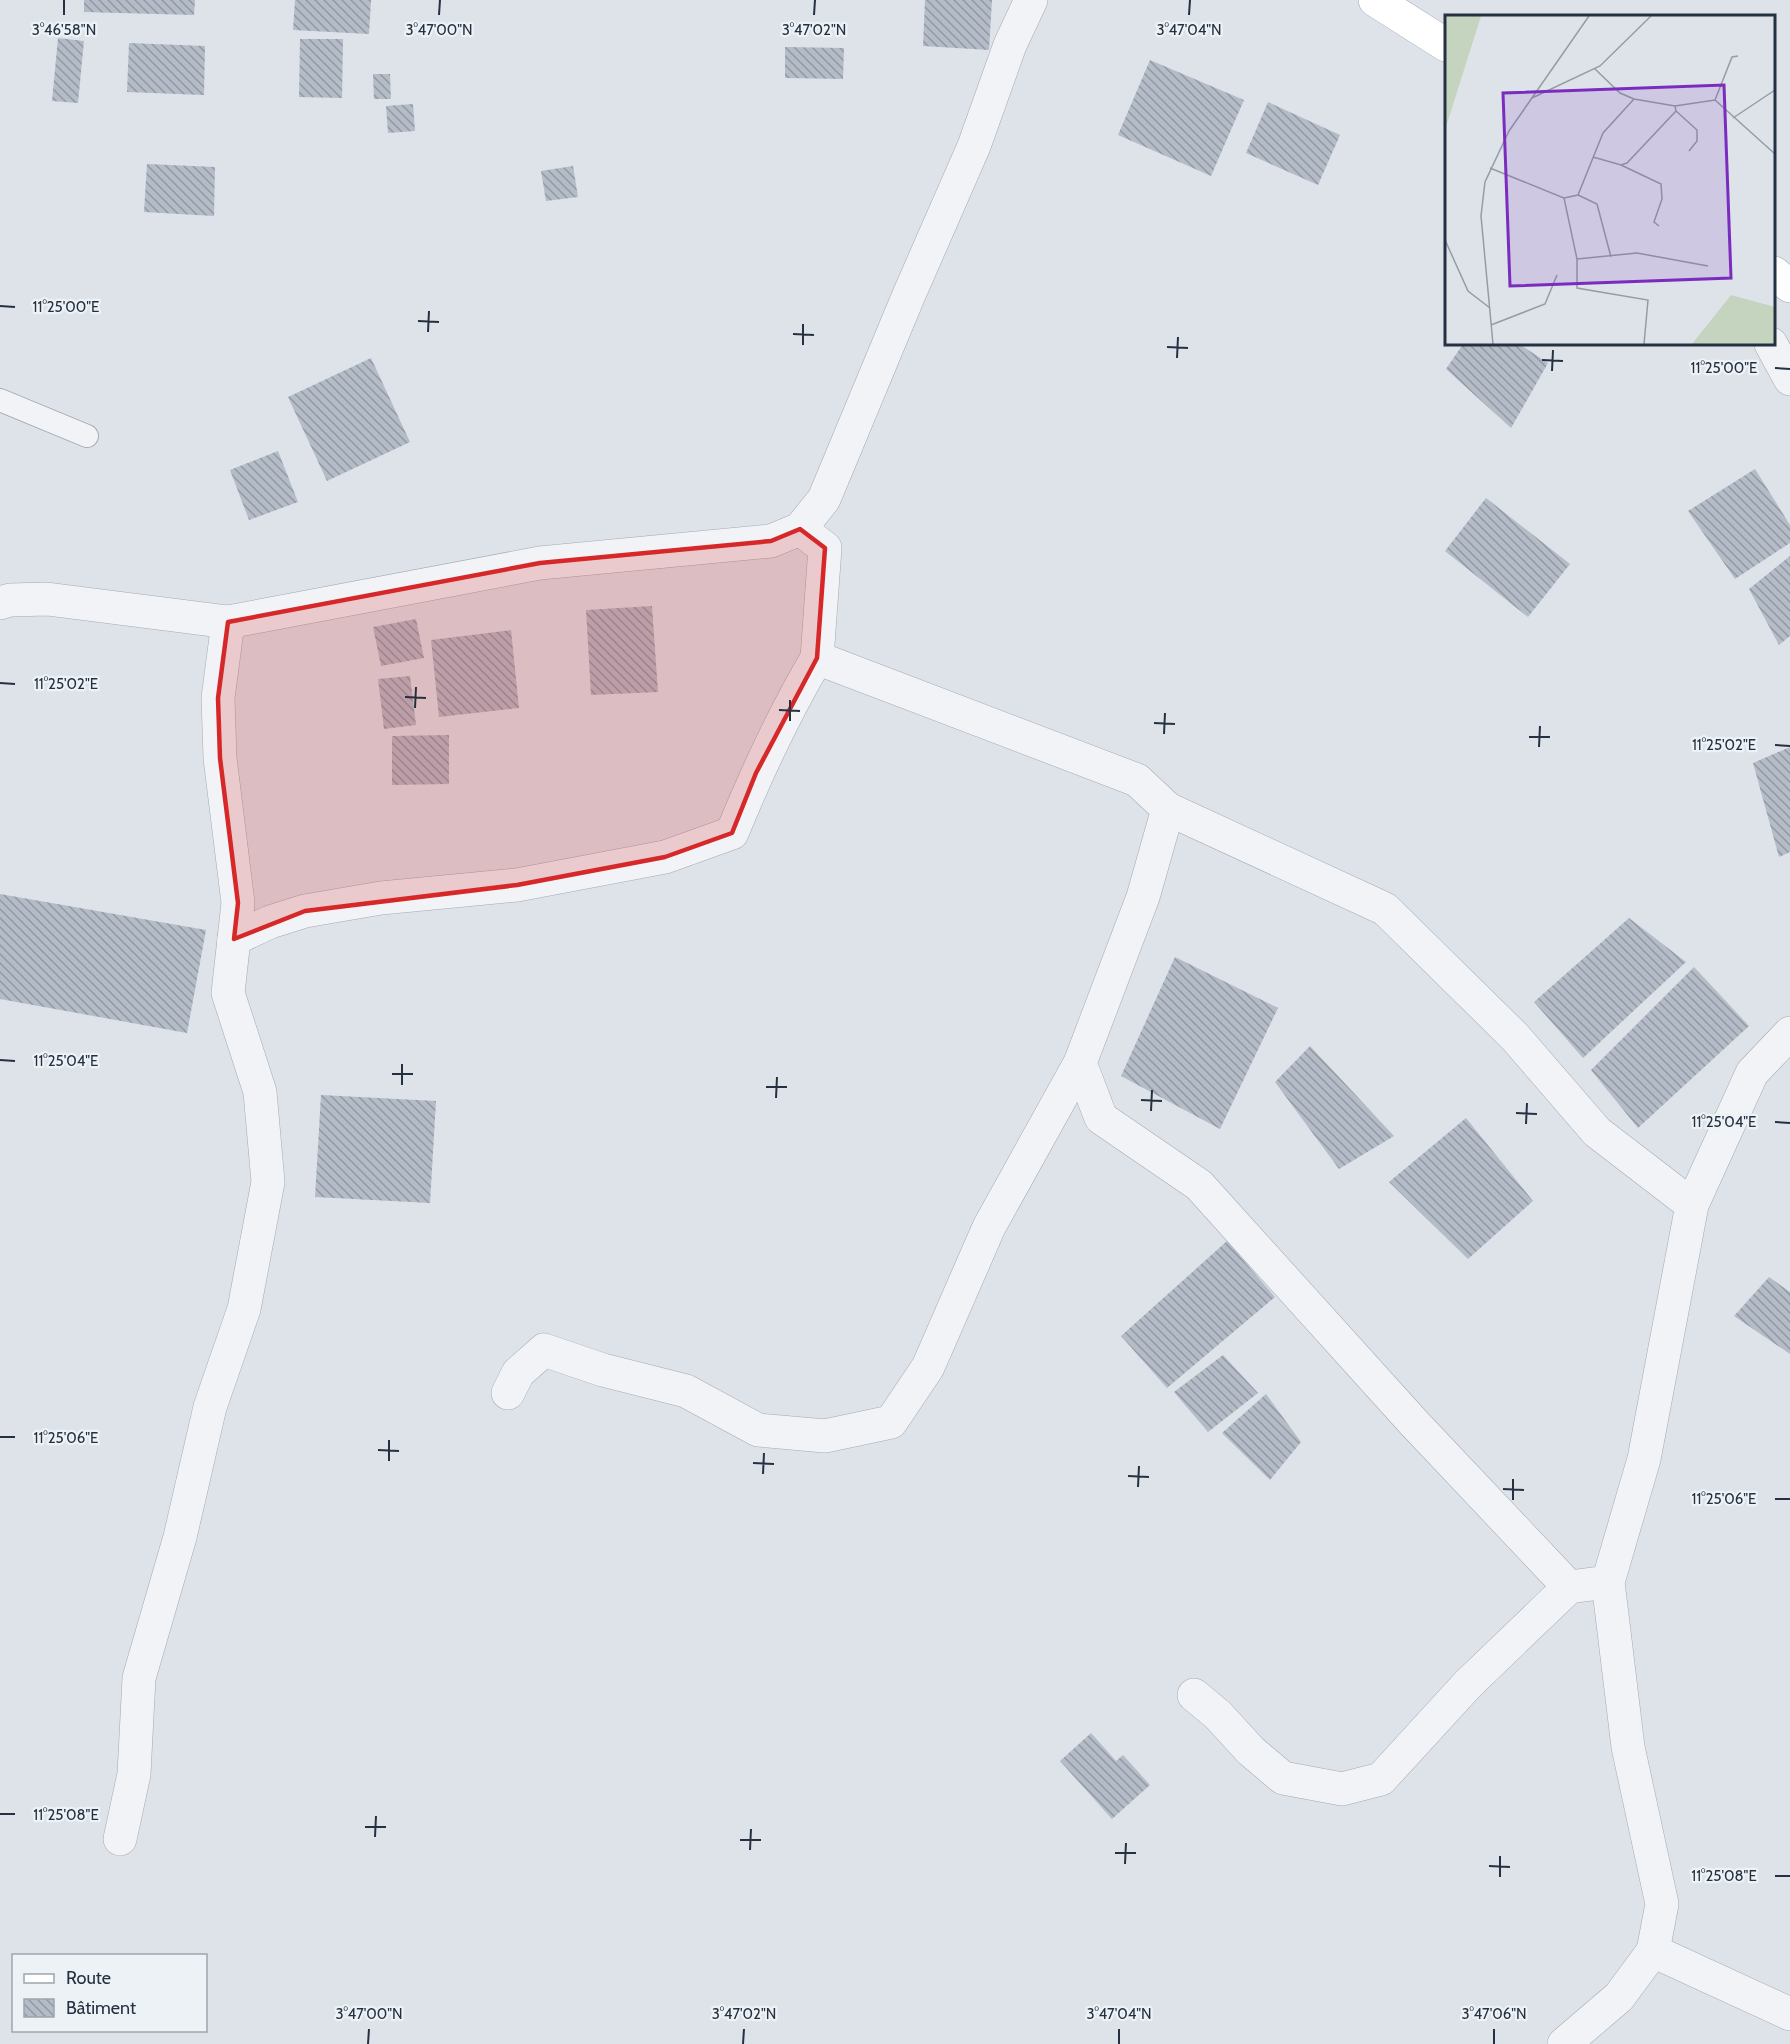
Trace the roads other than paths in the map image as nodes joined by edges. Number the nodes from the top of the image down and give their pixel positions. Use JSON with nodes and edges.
{"nodes":[{"id":1,"x":1031,"y":0,"type":"edge"},
{"id":2,"x":1375,"y":0,"type":"edge"},
{"id":3,"x":1445,"y":44,"type":"edge"},
{"id":4,"x":1775,"y":275,"type":"edge"},
{"id":5,"x":1790,"y":286,"type":"edge"},
{"id":6,"x":1772,"y":345,"type":"edge"},
{"id":7,"x":1790,"y":379,"type":"edge"},
{"id":8,"x":0,"y":400,"type":"edge"},
{"id":9,"x":87,"y":436,"type":"dead end"},
{"id":10,"x":800,"y":529,"type":"junction"},
{"id":11,"x":0,"y":603,"type":"edge"},
{"id":12,"x":228,"y":622,"type":"junction"},
{"id":13,"x":818,"y":658,"type":"junction"},
{"id":14,"x":1168,"y":809,"type":"junction"},
{"id":15,"x":234,"y":939,"type":"junction"},
{"id":16,"x":1790,"y":1033,"type":"edge"},
{"id":17,"x":1080,"y":1063,"type":"junction"},
{"id":18,"x":1692,"y":1205,"type":"junction"},
{"id":19,"x":508,"y":1393,"type":"dead end"},
{"id":20,"x":1608,"y":1582,"type":"junction"},
{"id":21,"x":1569,"y":1587,"type":"junction"},
{"id":22,"x":1194,"y":1695,"type":"dead end"},
{"id":23,"x":120,"y":1839,"type":"dead end"},
{"id":24,"x":1653,"y":1951,"type":"junction"},
{"id":25,"x":1790,"y":2014,"type":"edge"},
{"id":26,"x":1564,"y":2044,"type":"edge"}],
"edges":[{"from":1,"to":10,"type":"street"},
{"from":2,"to":3,"type":"main road"},
{"from":4,"to":5,"type":"main road"},
{"from":6,"to":7,"type":"street"},
{"from":8,"to":9,"type":"lane"},
{"from":10,"to":12,"type":"street"},
{"from":10,"to":13,"type":"street"},
{"from":11,"to":12,"type":"street"},
{"from":12,"to":15,"type":"street"},
{"from":13,"to":14,"type":"street"},
{"from":13,"to":15,"type":"street"},
{"from":14,"to":17,"type":"street"},
{"from":14,"to":18,"type":"street"},
{"from":15,"to":23,"type":"street"},
{"from":16,"to":18,"type":"street"},
{"from":17,"to":19,"type":"street"},
{"from":17,"to":21,"type":"street"},
{"from":18,"to":20,"type":"street"},
{"from":20,"to":21,"type":"street"},
{"from":20,"to":24,"type":"street"},
{"from":21,"to":22,"type":"street"},
{"from":24,"to":25,"type":"street"},
{"from":24,"to":26,"type":"street"}]}
